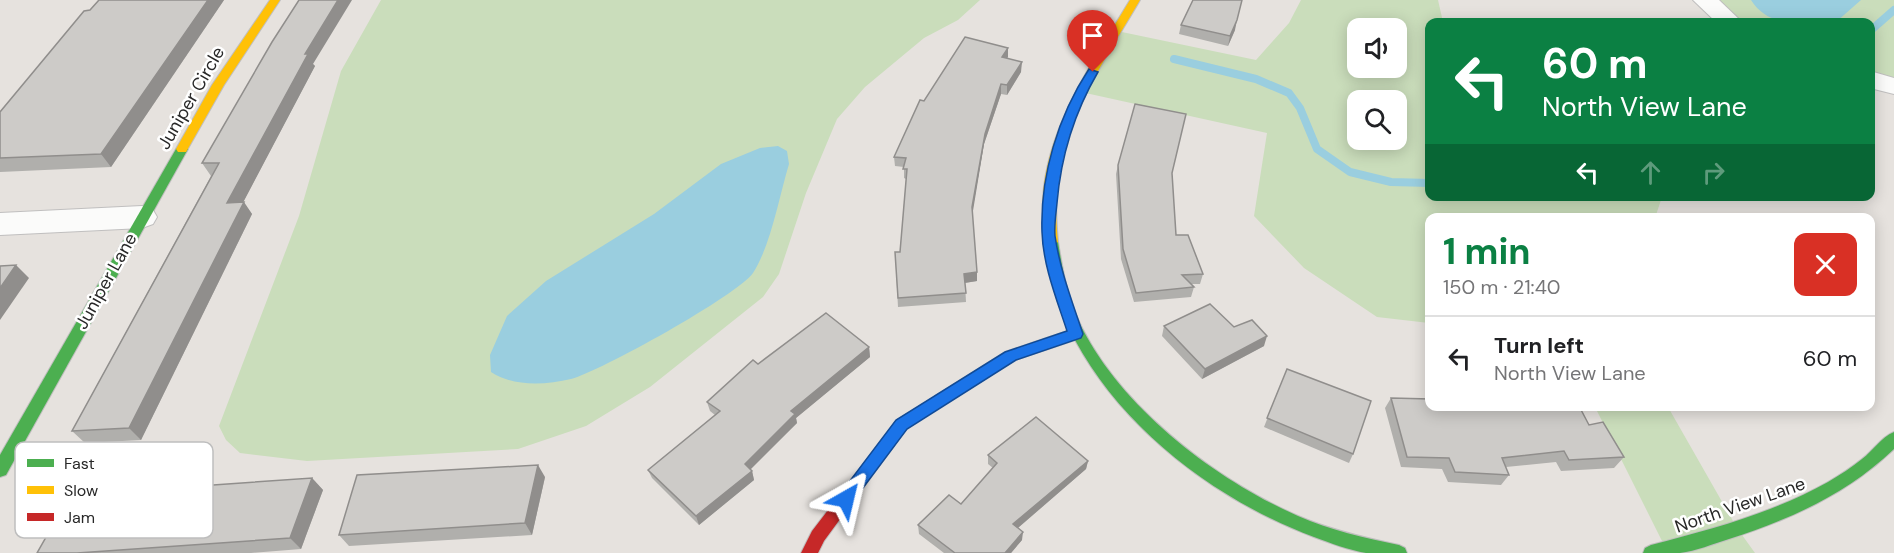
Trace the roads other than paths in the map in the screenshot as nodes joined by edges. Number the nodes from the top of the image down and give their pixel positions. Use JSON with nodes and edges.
{"nodes":[{"id":1,"x":274,"y":0,"type":"edge"},
{"id":2,"x":1134,"y":0,"type":"edge"},
{"id":3,"x":1705,"y":0,"type":"edge"},
{"id":4,"x":1725,"y":18,"type":"edge"},
{"id":5,"x":1875,"y":80,"type":"edge"},
{"id":6,"x":1894,"y":86,"type":"edge"},
{"id":7,"x":142,"y":217,"type":"junction"},
{"id":8,"x":0,"y":224,"type":"edge"},
{"id":9,"x":1076,"y":334,"type":"junction"},
{"id":10,"x":1894,"y":439,"type":"edge"},
{"id":11,"x":16,"y":442,"type":"edge"},
{"id":12,"x":15,"y":443,"type":"edge"},
{"id":13,"x":0,"y":470,"type":"edge"},
{"id":14,"x":809,"y":553,"type":"edge"},
{"id":15,"x":1399,"y":553,"type":"edge"},
{"id":16,"x":1651,"y":553,"type":"edge"}],
"edges":[{"from":1,"to":7,"type":"street","name":"Juniper Circle"},
{"from":2,"to":9,"type":"street"},
{"from":3,"to":4,"type":"street"},
{"from":5,"to":6,"type":"street"},
{"from":7,"to":8,"type":"street","name":"Juniper Lane"},
{"from":7,"to":11,"type":"street","name":"Juniper Lane"},
{"from":9,"to":14,"type":"street"},
{"from":9,"to":15,"type":"street"},
{"from":10,"to":16,"type":"street","name":"North View Lane"},
{"from":12,"to":13,"type":"street","name":"Juniper Lane"}]}
